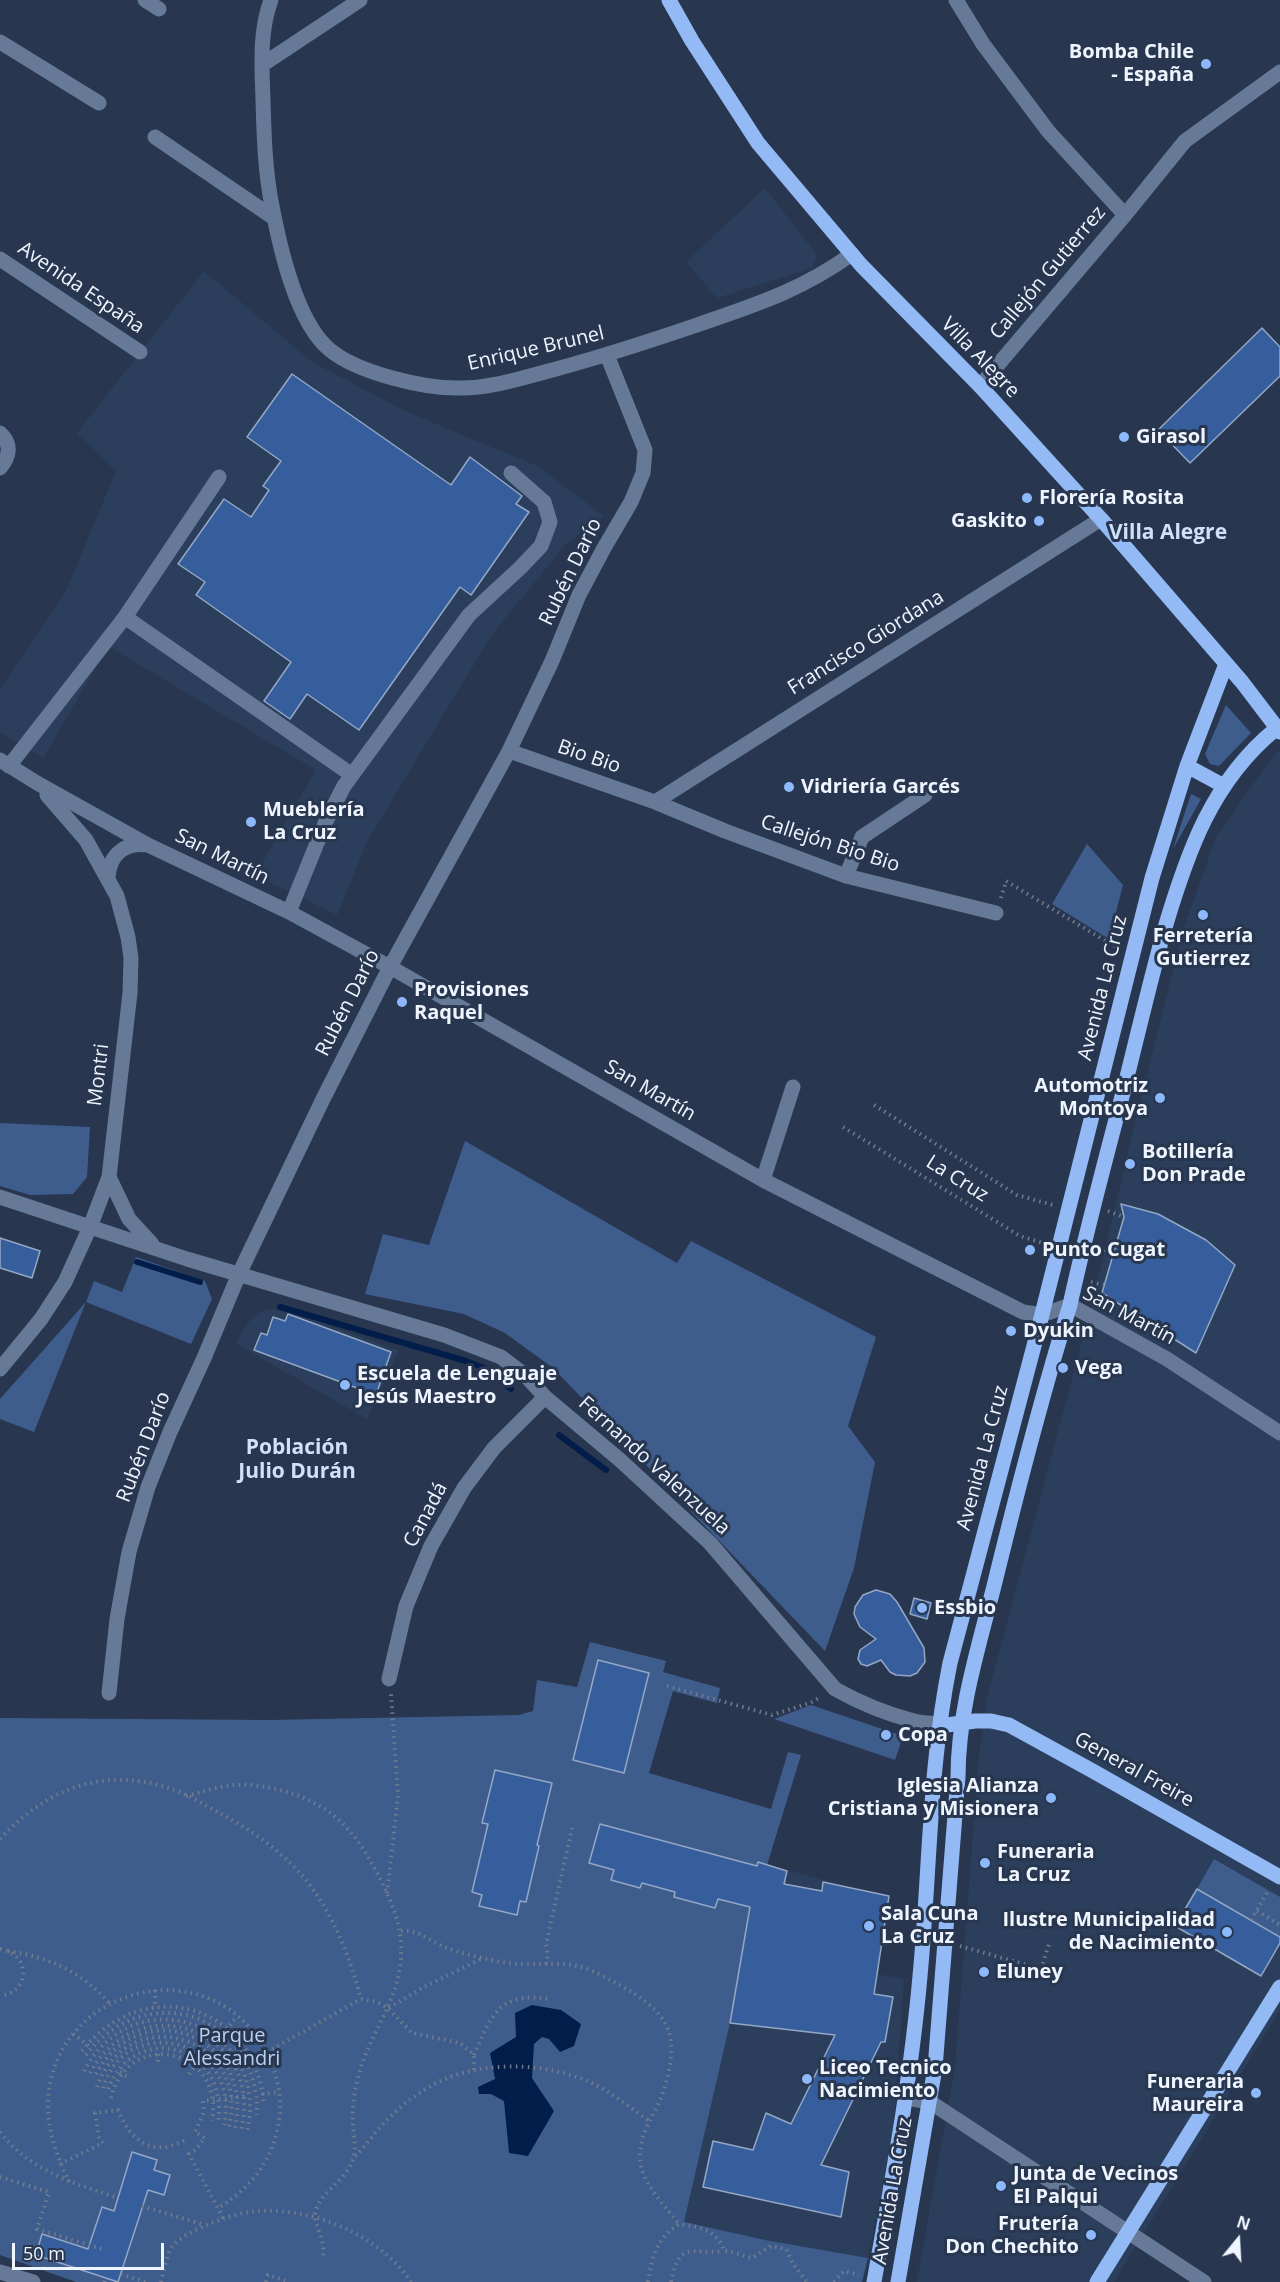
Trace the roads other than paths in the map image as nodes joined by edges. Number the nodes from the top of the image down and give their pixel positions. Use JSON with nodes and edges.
{"nodes":[{"id":1,"x":145,"y":0,"type":"edge"},
{"id":2,"x":271,"y":0,"type":"edge"},
{"id":3,"x":360,"y":0,"type":"edge"},
{"id":4,"x":669,"y":0,"type":"edge"},
{"id":5,"x":956,"y":0,"type":"edge"},
{"id":6,"x":159,"y":9,"type":"dead end"},
{"id":7,"x":0,"y":42,"type":"edge"},
{"id":8,"x":261,"y":65,"type":"junction"},
{"id":9,"x":1280,"y":72,"type":"edge"},
{"id":10,"x":99,"y":103,"type":"dead end"},
{"id":11,"x":155,"y":137,"type":"dead end"},
{"id":12,"x":1125,"y":215,"type":"junction"},
{"id":13,"x":274,"y":218,"type":"junction"},
{"id":14,"x":852,"y":254,"type":"junction"},
{"id":15,"x":0,"y":259,"type":"edge"},
{"id":16,"x":140,"y":352,"type":"dead end"},
{"id":17,"x":607,"y":355,"type":"junction"},
{"id":18,"x":980,"y":386,"type":"junction"},
{"id":19,"x":0,"y":433,"type":"edge"},
{"id":20,"x":0,"y":468,"type":"edge"},
{"id":21,"x":511,"y":473,"type":"dead end"},
{"id":22,"x":219,"y":477,"type":"dead end"},
{"id":23,"x":1101,"y":519,"type":"junction"},
{"id":24,"x":125,"y":617,"type":"junction"},
{"id":25,"x":1226,"y":664,"type":"junction"},
{"id":26,"x":1279,"y":728,"type":"edge"},
{"id":27,"x":509,"y":751,"type":"junction"},
{"id":28,"x":5,"y":763,"type":"edge"},
{"id":29,"x":1187,"y":766,"type":"junction"},
{"id":30,"x":352,"y":775,"type":"junction"},
{"id":31,"x":36,"y":783,"type":"junction"},
{"id":32,"x":1224,"y":786,"type":"junction"},
{"id":33,"x":925,"y":795,"type":"dead end"},
{"id":34,"x":655,"y":802,"type":"junction"},
{"id":35,"x":148,"y":845,"type":"junction"},
{"id":36,"x":846,"y":876,"type":"junction"},
{"id":37,"x":108,"y":877,"type":"junction"},
{"id":38,"x":289,"y":912,"type":"junction"},
{"id":39,"x":996,"y":913,"type":"road end"},
{"id":40,"x":390,"y":967,"type":"junction"},
{"id":41,"x":793,"y":1087,"type":"dead end"},
{"id":42,"x":109,"y":1177,"type":"junction"},
{"id":43,"x":763,"y":1180,"type":"junction"},
{"id":44,"x":0,"y":1197,"type":"edge"},
{"id":45,"x":90,"y":1227,"type":"junction"},
{"id":46,"x":156,"y":1247,"type":"junction"},
{"id":47,"x":239,"y":1274,"type":"junction"},
{"id":48,"x":1070,"y":1305,"type":"junction"},
{"id":49,"x":1042,"y":1315,"type":"junction"},
{"id":50,"x":0,"y":1369,"type":"edge"},
{"id":51,"x":545,"y":1397,"type":"junction"},
{"id":52,"x":1280,"y":1433,"type":"edge"},
{"id":53,"x":389,"y":1679,"type":"road end"},
{"id":54,"x":109,"y":1693,"type":"dead end"},
{"id":55,"x":949,"y":1724,"type":"junction"},
{"id":56,"x":1278,"y":1876,"type":"edge"},
{"id":57,"x":1280,"y":1987,"type":"edge"},
{"id":58,"x":906,"y":2098,"type":"junction"},
{"id":59,"x":930,"y":2102,"type":"junction"},
{"id":60,"x":1128,"y":2231,"type":"junction"},
{"id":61,"x":0,"y":2272,"type":"edge"},
{"id":62,"x":874,"y":2281,"type":"edge"},
{"id":63,"x":33,"y":2282,"type":"edge"},
{"id":64,"x":898,"y":2282,"type":"edge"},
{"id":65,"x":1097,"y":2282,"type":"edge"},
{"id":66,"x":1204,"y":2282,"type":"edge"}],
"edges":[{"from":1,"to":6,"type":"street"},
{"from":2,"to":8,"type":"street","name":"Enrique Brunel"},
{"from":3,"to":8,"type":"street"},
{"from":4,"to":14,"type":"main road","name":"Villa Alegre"},
{"from":5,"to":12,"type":"street","name":"Callejón Gutierrez"},
{"from":7,"to":10,"type":"street"},
{"from":8,"to":13,"type":"street","name":"Enrique Brunel"},
{"from":9,"to":12,"type":"street","name":"Callejón Gutierrez"},
{"from":11,"to":13,"type":"street"},
{"from":12,"to":18,"type":"street","name":"Callejón Gutierrez"},
{"from":13,"to":17,"type":"street","name":"Enrique Brunel"},
{"from":14,"to":17,"type":"street","name":"Enrique Brunel"},
{"from":14,"to":18,"type":"main road","name":"Villa Alegre"},
{"from":15,"to":16,"type":"street","name":"Avenida España"},
{"from":17,"to":27,"type":"street","name":"Rubén Darío"},
{"from":18,"to":23,"type":"main road","name":"Villa Alegre"},
{"from":19,"to":20,"type":"street"},
{"from":21,"to":30,"type":"street"},
{"from":22,"to":24,"type":"street"},
{"from":23,"to":25,"type":"main road","name":"Villa Alegre"},
{"from":23,"to":34,"type":"street","name":"Francisco Giordana"},
{"from":24,"to":28,"type":"street"},
{"from":24,"to":30,"type":"street"},
{"from":25,"to":26,"type":"main road","name":"Villa Alegre"},
{"from":25,"to":29,"type":"main road","name":"Avenida La Cruz"},
{"from":26,"to":32,"type":"main road","name":"Avenida La Cruz"},
{"from":27,"to":34,"type":"street","name":"Bio Bio"},
{"from":27,"to":40,"type":"street","name":"Rubén Darío"},
{"from":28,"to":31,"type":"street","name":"San Martín"},
{"from":29,"to":32,"type":"main road"},
{"from":29,"to":49,"type":"main road","name":"Avenida La Cruz"},
{"from":30,"to":38,"type":"street"},
{"from":31,"to":35,"type":"street","name":"San Martín"},
{"from":31,"to":37,"type":"street","name":"Montri"},
{"from":32,"to":48,"type":"main road","name":"Avenida La Cruz"},
{"from":33,"to":36,"type":"street"},
{"from":34,"to":36,"type":"street","name":"Callejón Bio Bio"},
{"from":35,"to":37,"type":"street"},
{"from":35,"to":38,"type":"street","name":"San Martín"},
{"from":36,"to":39,"type":"street","name":"Callejón Bio Bio"},
{"from":37,"to":42,"type":"street","name":"Montri"},
{"from":38,"to":40,"type":"street","name":"San Martín"},
{"from":40,"to":43,"type":"street","name":"San Martín"},
{"from":40,"to":47,"type":"street","name":"Rubén Darío"},
{"from":41,"to":43,"type":"street"},
{"from":42,"to":45,"type":"street","name":"Montri"},
{"from":42,"to":46,"type":"street","name":"Fernando Valenzuela"},
{"from":43,"to":49,"type":"street","name":"San Martín"},
{"from":44,"to":45,"type":"street","name":"Fernando Valenzuela"},
{"from":45,"to":46,"type":"street","name":"Fernando Valenzuela"},
{"from":45,"to":50,"type":"street","name":"Montri"},
{"from":46,"to":47,"type":"street","name":"Fernando Valenzuela"},
{"from":47,"to":51,"type":"street","name":"Fernando Valenzuela"},
{"from":47,"to":54,"type":"street","name":"Rubén Darío"},
{"from":48,"to":49,"type":"street","name":"San Martín"},
{"from":48,"to":52,"type":"street","name":"San Martín"},
{"from":48,"to":55,"type":"main road","name":"Avenida La Cruz"},
{"from":49,"to":55,"type":"main road","name":"Avenida La Cruz"},
{"from":51,"to":53,"type":"street","name":"Canadá"},
{"from":51,"to":55,"type":"street","name":"Fernando Valenzuela"},
{"from":55,"to":56,"type":"main road","name":"General Freire"},
{"from":55,"to":58,"type":"main road","name":"Avenida La Cruz"},
{"from":55,"to":59,"type":"main road","name":"Avenida La Cruz"},
{"from":57,"to":60,"type":"main road"},
{"from":58,"to":59,"type":"street"},
{"from":58,"to":62,"type":"main road","name":"Avenida La Cruz"},
{"from":59,"to":60,"type":"street"},
{"from":59,"to":64,"type":"main road","name":"Avenida La Cruz"},
{"from":60,"to":65,"type":"main road"},
{"from":60,"to":66,"type":"street"},
{"from":61,"to":63,"type":"street"}]}
